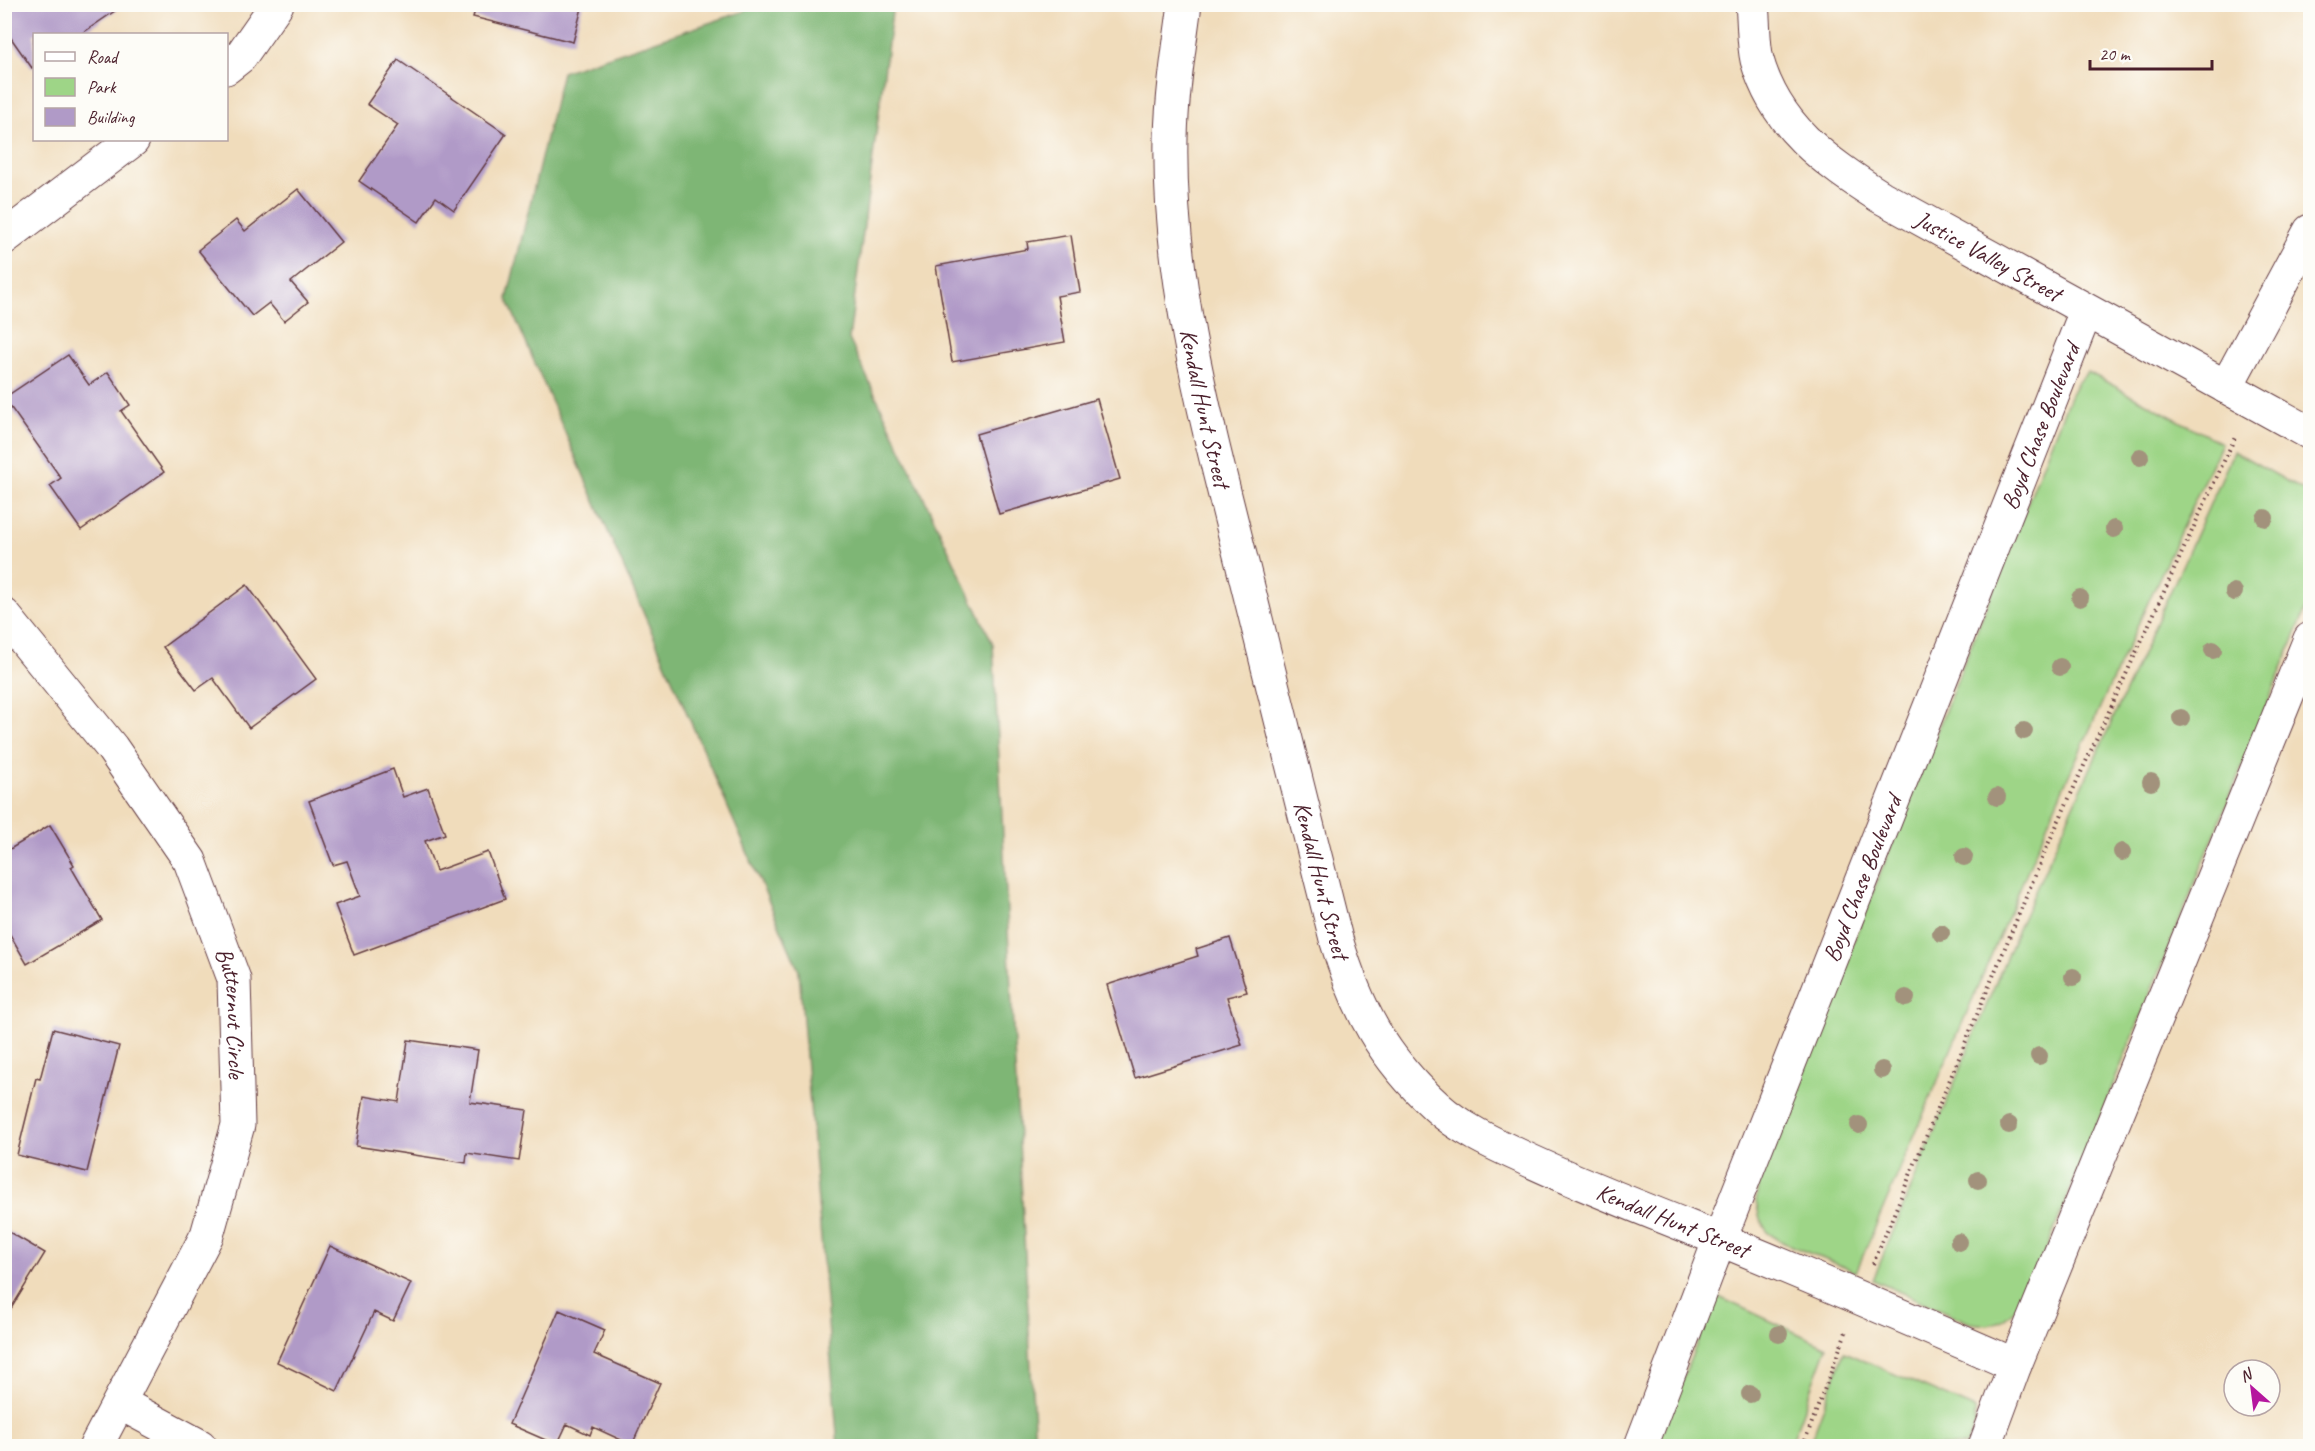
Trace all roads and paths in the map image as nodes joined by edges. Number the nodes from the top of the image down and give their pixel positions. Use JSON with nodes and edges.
{"nodes":[{"id":1,"x":278,"y":4,"type":"edge"},
{"id":2,"x":1185,"y":4,"type":"edge"},
{"id":3,"x":1752,"y":4,"type":"edge"},
{"id":4,"x":228,"y":66,"type":"edge"},
{"id":5,"x":132,"y":141,"type":"edge"},
{"id":6,"x":2310,"y":231,"type":"edge"},
{"id":7,"x":4,"y":238,"type":"edge"},
{"id":8,"x":2086,"y":311,"type":"junction"},
{"id":9,"x":2240,"y":395,"type":"junction"},
{"id":10,"x":2310,"y":433,"type":"edge"},
{"id":11,"x":4,"y":615,"type":"edge"},
{"id":12,"x":2310,"y":639,"type":"edge"},
{"id":13,"x":1720,"y":1239,"type":"junction"},
{"id":14,"x":1858,"y":1298,"type":"junction"},
{"id":15,"x":2015,"y":1365,"type":"junction"},
{"id":16,"x":120,"y":1403,"type":"junction"},
{"id":17,"x":96,"y":1446,"type":"edge"},
{"id":18,"x":200,"y":1446,"type":"edge"},
{"id":19,"x":1641,"y":1446,"type":"edge"},
{"id":20,"x":1803,"y":1446,"type":"edge"},
{"id":21,"x":1985,"y":1446,"type":"edge"}],
"edges":[{"from":1,"to":4,"type":"street"},
{"from":2,"to":13,"type":"street","name":"Kendall Hunt Street"},
{"from":3,"to":8,"type":"street","name":"Justice Valley Street"},
{"from":5,"to":7,"type":"street"},
{"from":6,"to":9,"type":"street"},
{"from":8,"to":9,"type":"street","name":"Justice Valley Street"},
{"from":8,"to":13,"type":"street","name":"Boyd Chase Boulevard"},
{"from":9,"to":10,"type":"street","name":"Justice Valley Street"},
{"from":9,"to":14,"type":"path"},
{"from":11,"to":16,"type":"street","name":"Butternut Circle"},
{"from":12,"to":15,"type":"street"},
{"from":13,"to":14,"type":"street","name":"Kendall Hunt Street"},
{"from":13,"to":19,"type":"street","name":"Boyd Chase Boulevard"},
{"from":14,"to":15,"type":"street","name":"Kendall Hunt Street"},
{"from":14,"to":20,"type":"path"},
{"from":15,"to":21,"type":"street"},
{"from":16,"to":17,"type":"street","name":"Butternut Circle"},
{"from":16,"to":18,"type":"street"}]}
